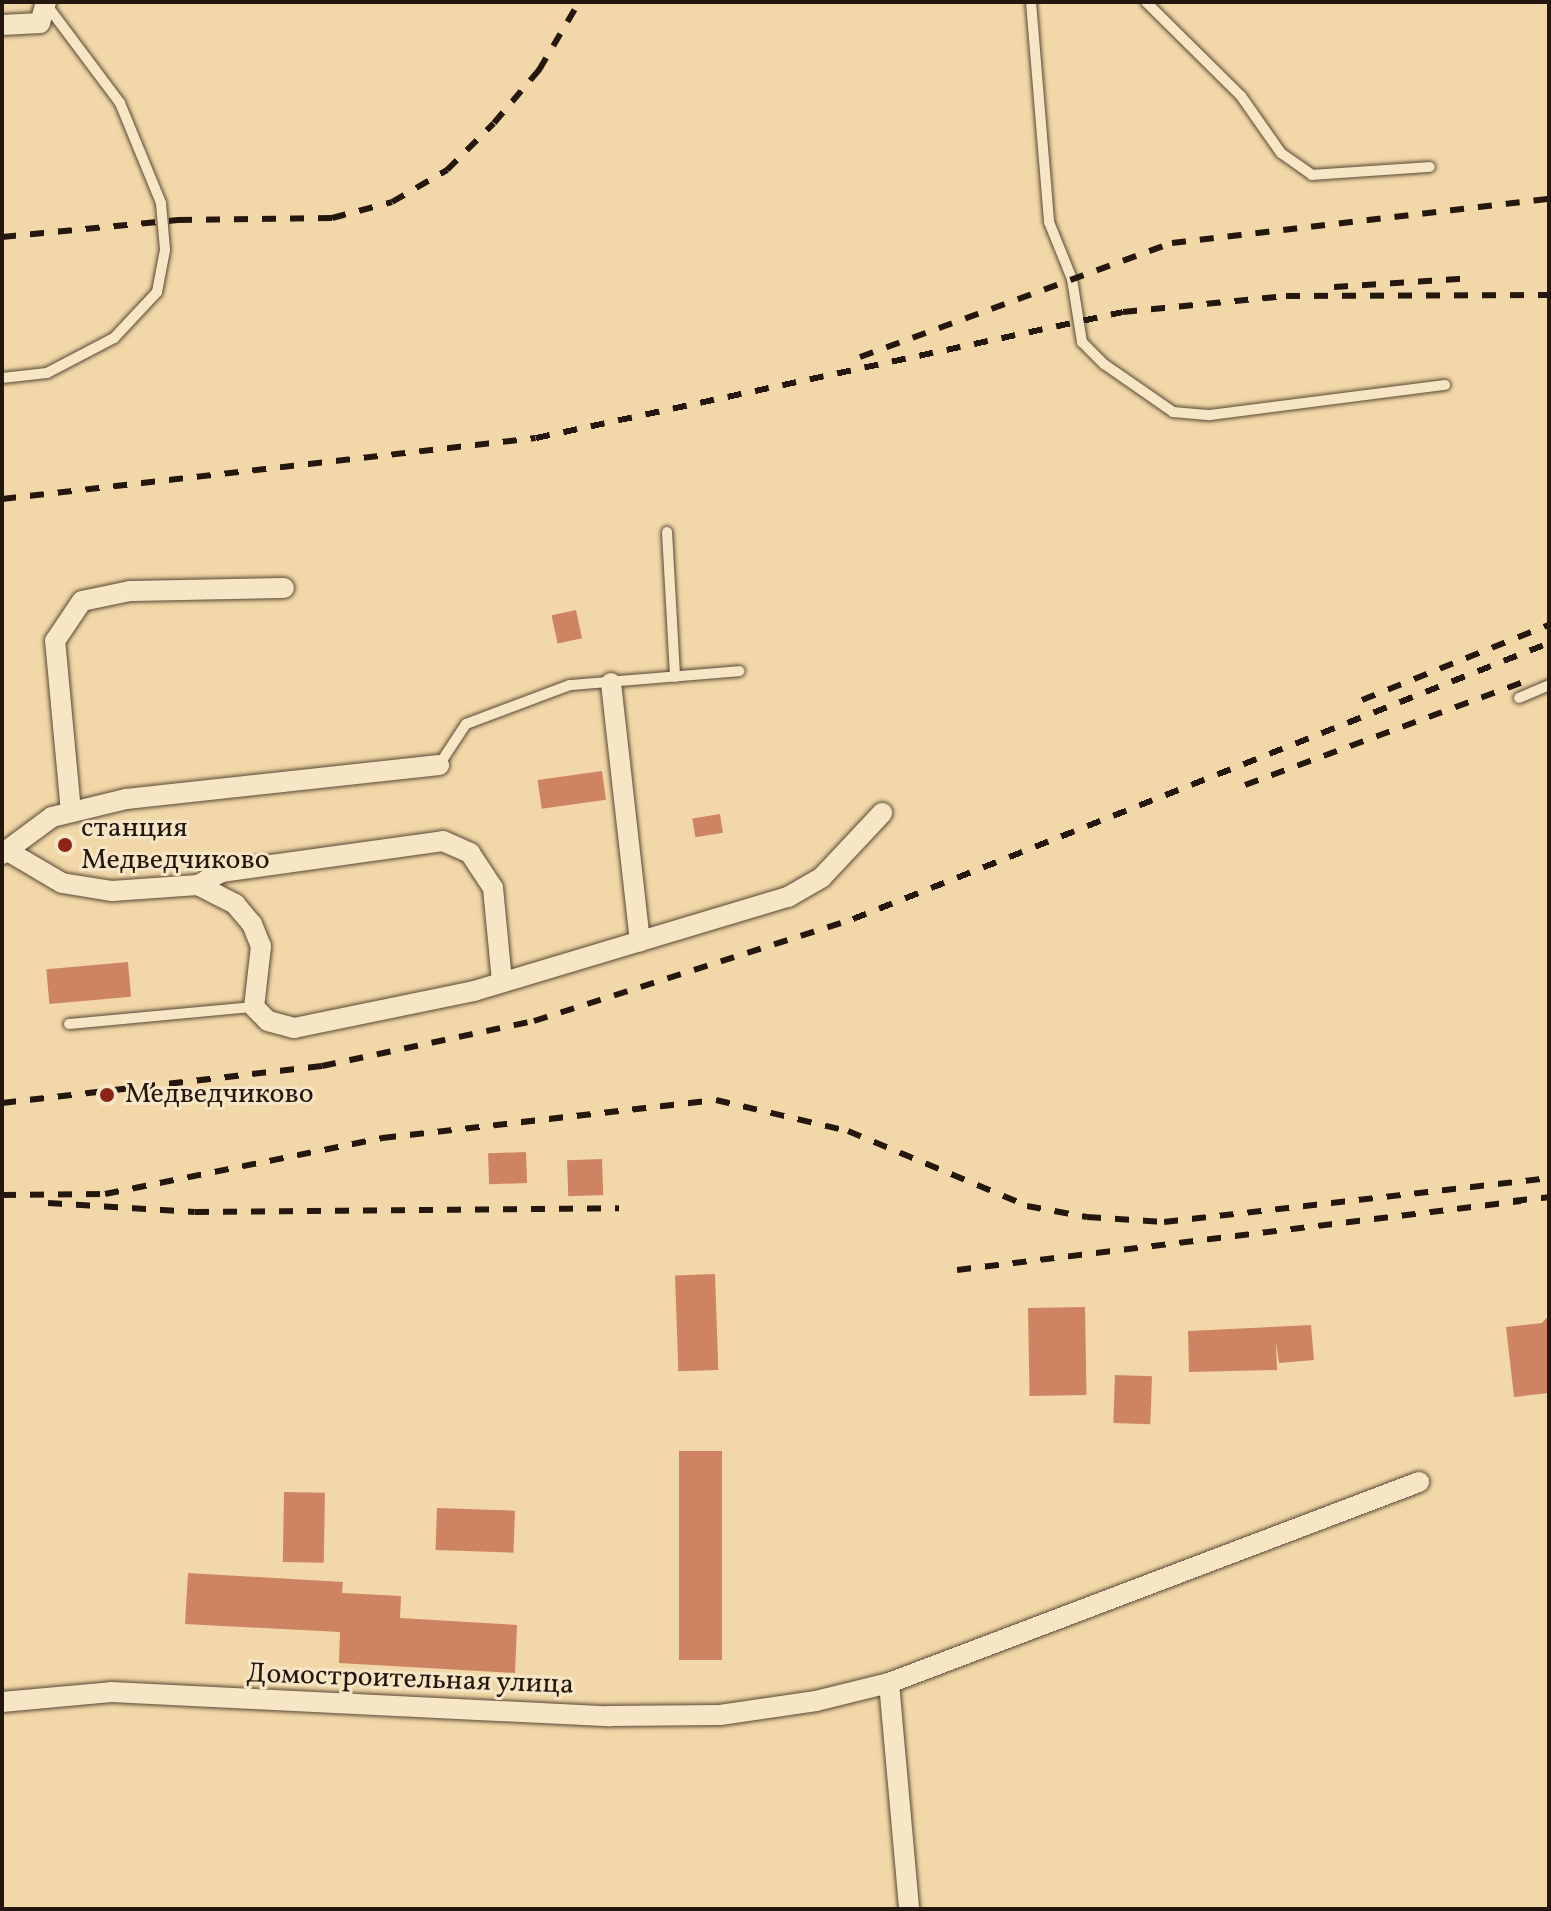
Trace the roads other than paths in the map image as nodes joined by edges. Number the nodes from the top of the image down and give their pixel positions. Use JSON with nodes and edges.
{"nodes":[{"id":1,"x":1031,"y":2,"type":"edge"},
{"id":2,"x":1146,"y":2,"type":"edge"},
{"id":3,"x":46,"y":3,"type":"edge"},
{"id":4,"x":2,"y":25,"type":"edge"},
{"id":5,"x":1430,"y":167,"type":"dead end"},
{"id":6,"x":2,"y":378,"type":"edge"},
{"id":7,"x":1445,"y":385,"type":"dead end"},
{"id":8,"x":667,"y":532,"type":"dead end"},
{"id":9,"x":284,"y":588,"type":"dead end"},
{"id":10,"x":739,"y":671,"type":"dead end"},
{"id":11,"x":675,"y":677,"type":"junction"},
{"id":12,"x":611,"y":683,"type":"junction"},
{"id":13,"x":1549,"y":685,"type":"edge"},
{"id":14,"x":1519,"y":698,"type":"dead end"},
{"id":15,"x":439,"y":765,"type":"joint"},
{"id":16,"x":71,"y":812,"type":"junction"},
{"id":17,"x":882,"y":813,"type":"dead end"},
{"id":18,"x":6,"y":853,"type":"edge"},
{"id":19,"x":198,"y":885,"type":"junction"},
{"id":20,"x":640,"y":941,"type":"junction"},
{"id":21,"x":502,"y":982,"type":"junction"},
{"id":22,"x":254,"y":1007,"type":"junction"},
{"id":23,"x":69,"y":1024,"type":"dead end"},
{"id":24,"x":1419,"y":1482,"type":"dead end"},
{"id":25,"x":889,"y":1683,"type":"junction"},
{"id":26,"x":2,"y":1702,"type":"edge"},
{"id":27,"x":909,"y":1909,"type":"edge"}],
"edges":[{"from":1,"to":7,"type":"lane"},
{"from":2,"to":5,"type":"lane"},
{"from":3,"to":4,"type":"street"},
{"from":3,"to":6,"type":"lane"},
{"from":8,"to":11,"type":"lane"},
{"from":9,"to":16,"type":"street"},
{"from":10,"to":11,"type":"lane"},
{"from":11,"to":12,"type":"lane"},
{"from":12,"to":15,"type":"lane"},
{"from":12,"to":20,"type":"street"},
{"from":13,"to":14,"type":"lane"},
{"from":15,"to":16,"type":"street"},
{"from":16,"to":18,"type":"street"},
{"from":17,"to":20,"type":"street"},
{"from":18,"to":19,"type":"street"},
{"from":19,"to":21,"type":"street"},
{"from":19,"to":22,"type":"street"},
{"from":20,"to":21,"type":"street"},
{"from":21,"to":22,"type":"street"},
{"from":22,"to":23,"type":"lane"},
{"from":24,"to":25,"type":"street","name":"Домостроительная улица"},
{"from":25,"to":26,"type":"street","name":"Домостроительная улица"},
{"from":25,"to":27,"type":"street"}]}
